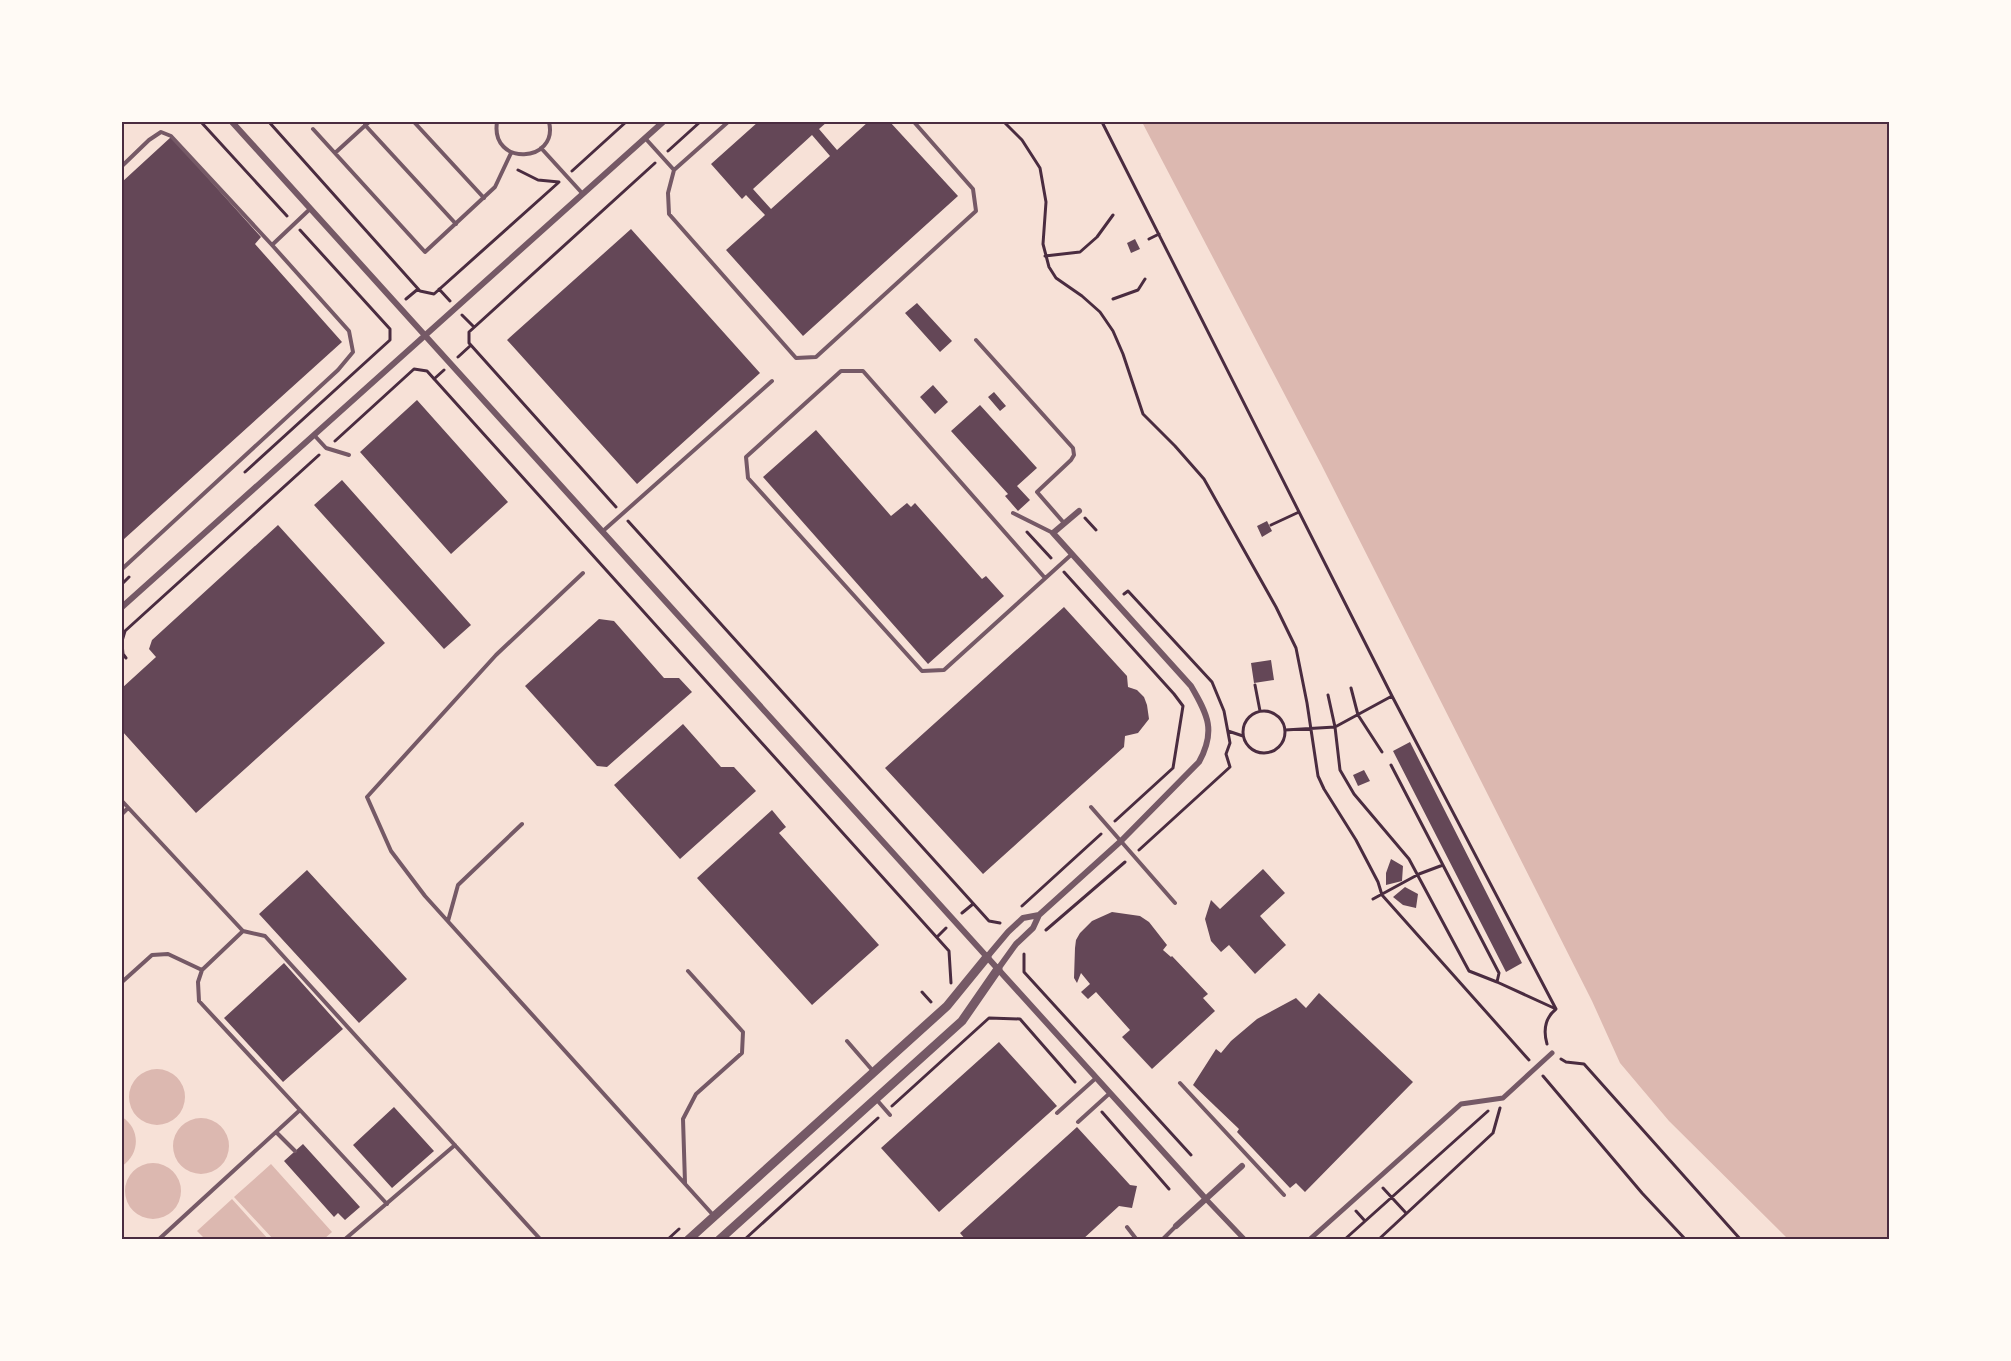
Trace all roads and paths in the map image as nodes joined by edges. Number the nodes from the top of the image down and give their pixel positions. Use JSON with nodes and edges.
{"nodes":[{"id":1,"x":201,"y":122,"type":"edge"},
{"id":2,"x":232,"y":122,"type":"edge"},
{"id":3,"x":369,"y":122,"type":"edge"},
{"id":4,"x":414,"y":122,"type":"edge"},
{"id":5,"x":497,"y":122,"type":"edge"},
{"id":6,"x":549,"y":122,"type":"edge"},
{"id":7,"x":663,"y":122,"type":"edge"},
{"id":8,"x":700,"y":122,"type":"edge"},
{"id":9,"x":728,"y":122,"type":"edge"},
{"id":10,"x":914,"y":122,"type":"edge"},
{"id":11,"x":1004,"y":122,"type":"edge"},
{"id":12,"x":1102,"y":122,"type":"edge"},
{"id":13,"x":365,"y":125,"type":"junction"},
{"id":14,"x":313,"y":129,"type":"dead end"},
{"id":15,"x":645,"y":138,"type":"junction"},
{"id":16,"x":541,"y":148,"type":"junction"},
{"id":17,"x":335,"y":153,"type":"junction"},
{"id":18,"x":512,"y":153,"type":"junction"},
{"id":19,"x":662,"y":157,"type":"junction"},
{"id":20,"x":122,"y":166,"type":"edge"},
{"id":21,"x":518,"y":170,"type":"dead end"},
{"id":22,"x":674,"y":170,"type":"junction"},
{"id":23,"x":560,"y":182,"type":"dead end"},
{"id":24,"x":582,"y":193,"type":"junction"},
{"id":25,"x":484,"y":198,"type":"junction"},
{"id":26,"x":310,"y":208,"type":"junction"},
{"id":27,"x":1113,"y":215,"type":"dead end"},
{"id":28,"x":294,"y":224,"type":"junction"},
{"id":29,"x":456,"y":224,"type":"junction"},
{"id":30,"x":1159,"y":234,"type":"junction"},
{"id":31,"x":1149,"y":238,"type":"dead end"},
{"id":32,"x":272,"y":245,"type":"junction"},
{"id":33,"x":1045,"y":256,"type":"junction"},
{"id":34,"x":1145,"y":279,"type":"dead end"},
{"id":35,"x":1113,"y":299,"type":"dead end"},
{"id":36,"x":425,"y":334,"type":"junction"},
{"id":37,"x":975,"y":340,"type":"dead end"},
{"id":38,"x":772,"y":381,"type":"dead end"},
{"id":39,"x":314,"y":434,"type":"junction"},
{"id":40,"x":326,"y":448,"type":"junction"},
{"id":41,"x":350,"y":455,"type":"dead end"},
{"id":42,"x":243,"y":474,"type":"dead end"},
{"id":43,"x":1078,"y":510,"type":"dead end"},
{"id":44,"x":1299,"y":512,"type":"junction"},
{"id":45,"x":1013,"y":513,"type":"joint"},
{"id":46,"x":622,"y":514,"type":"junction"},
{"id":47,"x":1064,"y":522,"type":"junction"},
{"id":48,"x":1271,"y":525,"type":"dead end"},
{"id":49,"x":603,"y":531,"type":"junction"},
{"id":50,"x":1053,"y":533,"type":"junction"},
{"id":51,"x":1072,"y":554,"type":"junction"},
{"id":52,"x":1058,"y":566,"type":"junction"},
{"id":53,"x":122,"y":569,"type":"edge"},
{"id":54,"x":584,"y":573,"type":"dead end"},
{"id":55,"x":130,"y":576,"type":"dead end"},
{"id":56,"x":1045,"y":579,"type":"junction"},
{"id":57,"x":122,"y":584,"type":"edge"},
{"id":58,"x":122,"y":607,"type":"edge"},
{"id":59,"x":122,"y":643,"type":"edge"},
{"id":60,"x":126,"y":658,"type":"dead end"},
{"id":61,"x":1255,"y":685,"type":"dead end"},
{"id":62,"x":1351,"y":688,"type":"dead end"},
{"id":63,"x":1328,"y":695,"type":"dead end"},
{"id":64,"x":1392,"y":696,"type":"junction"},
{"id":65,"x":1260,"y":711,"type":"junction"},
{"id":66,"x":1358,"y":715,"type":"junction"},
{"id":67,"x":1335,"y":727,"type":"junction"},
{"id":68,"x":1227,"y":730,"type":"dead end"},
{"id":69,"x":1285,"y":730,"type":"junction"},
{"id":70,"x":1244,"y":736,"type":"junction"},
{"id":71,"x":1382,"y":752,"type":"dead end"},
{"id":72,"x":1391,"y":765,"type":"dead end"},
{"id":73,"x":122,"y":801,"type":"edge"},
{"id":74,"x":1091,"y":807,"type":"dead end"},
{"id":75,"x":128,"y":808,"type":"junction"},
{"id":76,"x":122,"y":814,"type":"edge"},
{"id":77,"x":522,"y":824,"type":"dead end"},
{"id":78,"x":1108,"y":827,"type":"junction"},
{"id":79,"x":1121,"y":841,"type":"junction"},
{"id":80,"x":1443,"y":865,"type":"junction"},
{"id":81,"x":1419,"y":874,"type":"junction"},
{"id":82,"x":1382,"y":895,"type":"junction"},
{"id":83,"x":1373,"y":899,"type":"dead end"},
{"id":84,"x":1175,"y":903,"type":"dead end"},
{"id":85,"x":1020,"y":908,"type":"dead end"},
{"id":86,"x":1039,"y":915,"type":"junction"},
{"id":87,"x":1005,"y":921,"type":"dead end"},
{"id":88,"x":448,"y":922,"type":"junction"},
{"id":89,"x":243,"y":932,"type":"junction"},
{"id":90,"x":987,"y":957,"type":"junction"},
{"id":91,"x":998,"y":969,"type":"junction"},
{"id":92,"x":202,"y":970,"type":"junction"},
{"id":93,"x":688,"y":971,"type":"dead end"},
{"id":94,"x":122,"y":982,"type":"edge"},
{"id":95,"x":1497,"y":982,"type":"junction"},
{"id":96,"x":944,"y":989,"type":"dead end"},
{"id":97,"x":922,"y":992,"type":"dead end"},
{"id":98,"x":937,"y":996,"type":"dead end"},
{"id":99,"x":1556,"y":1009,"type":"junction"},
{"id":100,"x":847,"y":1041,"type":"dead end"},
{"id":101,"x":1513,"y":1042,"type":"dead end"},
{"id":102,"x":1552,"y":1053,"type":"junction"},
{"id":103,"x":873,"y":1072,"type":"junction"},
{"id":104,"x":1096,"y":1077,"type":"junction"},
{"id":105,"x":1180,"y":1083,"type":"dead end"},
{"id":106,"x":1082,"y":1090,"type":"junction"},
{"id":107,"x":1558,"y":1092,"type":"dead end"},
{"id":108,"x":1110,"y":1093,"type":"junction"},
{"id":109,"x":1503,"y":1098,"type":"junction"},
{"id":110,"x":876,"y":1099,"type":"junction"},
{"id":111,"x":1096,"y":1106,"type":"junction"},
{"id":112,"x":300,"y":1110,"type":"junction"},
{"id":113,"x":888,"y":1113,"type":"junction"},
{"id":114,"x":1057,"y":1113,"type":"dead end"},
{"id":115,"x":1078,"y":1122,"type":"dead end"},
{"id":116,"x":276,"y":1132,"type":"junction"},
{"id":117,"x":455,"y":1145,"type":"junction"},
{"id":118,"x":295,"y":1151,"type":"dead end"},
{"id":119,"x":1249,"y":1160,"type":"junction"},
{"id":120,"x":1242,"y":1166,"type":"joint"},
{"id":121,"x":685,"y":1184,"type":"junction"},
{"id":122,"x":1169,"y":1189,"type":"dead end"},
{"id":123,"x":1284,"y":1195,"type":"dead end"},
{"id":124,"x":1205,"y":1198,"type":"junction"},
{"id":125,"x":1391,"y":1198,"type":"junction"},
{"id":126,"x":387,"y":1204,"type":"junction"},
{"id":127,"x":1406,"y":1213,"type":"junction"},
{"id":128,"x":714,"y":1216,"type":"junction"},
{"id":129,"x":682,"y":1226,"type":"dead end"},
{"id":130,"x":1176,"y":1226,"type":"joint"},
{"id":131,"x":1127,"y":1227,"type":"dead end"},
{"id":132,"x":158,"y":1239,"type":"edge"},
{"id":133,"x":344,"y":1239,"type":"edge"},
{"id":134,"x":541,"y":1239,"type":"edge"},
{"id":135,"x":667,"y":1239,"type":"edge"},
{"id":136,"x":688,"y":1239,"type":"edge"},
{"id":137,"x":719,"y":1239,"type":"edge"},
{"id":138,"x":744,"y":1239,"type":"edge"},
{"id":139,"x":1137,"y":1239,"type":"edge"},
{"id":140,"x":1162,"y":1239,"type":"edge"},
{"id":141,"x":1245,"y":1239,"type":"edge"},
{"id":142,"x":1310,"y":1239,"type":"edge"},
{"id":143,"x":1344,"y":1239,"type":"edge"},
{"id":144,"x":1378,"y":1239,"type":"edge"},
{"id":145,"x":1686,"y":1239,"type":"edge"},
{"id":146,"x":1741,"y":1239,"type":"edge"}],
"edges":[{"from":1,"to":28,"type":"path"},
{"from":2,"to":26,"type":"street"},
{"from":3,"to":13,"type":"lane"},
{"from":4,"to":25,"type":"lane"},
{"from":5,"to":18,"type":"lane"},
{"from":6,"to":16,"type":"lane"},
{"from":7,"to":15,"type":"street"},
{"from":8,"to":19,"type":"path"},
{"from":9,"to":22,"type":"lane"},
{"from":10,"to":22,"type":"lane"},
{"from":11,"to":33,"type":"path"},
{"from":12,"to":30,"type":"path"},
{"from":13,"to":17,"type":"lane"},
{"from":13,"to":29,"type":"lane"},
{"from":14,"to":17,"type":"lane"},
{"from":15,"to":19,"type":"lane"},
{"from":15,"to":24,"type":"street"},
{"from":16,"to":18,"type":"lane"},
{"from":16,"to":24,"type":"lane"},
{"from":17,"to":29,"type":"lane"},
{"from":18,"to":25,"type":"lane"},
{"from":19,"to":22,"type":"lane"},
{"from":19,"to":46,"type":"path"},
{"from":20,"to":32,"type":"lane"},
{"from":21,"to":23,"type":"path"},
{"from":24,"to":36,"type":"street"},
{"from":25,"to":29,"type":"lane"},
{"from":26,"to":28,"type":"lane"},
{"from":26,"to":36,"type":"street"},
{"from":27,"to":33,"type":"path"},
{"from":28,"to":32,"type":"lane"},
{"from":28,"to":42,"type":"path"},
{"from":30,"to":31,"type":"path"},
{"from":30,"to":44,"type":"path"},
{"from":32,"to":53,"type":"lane"},
{"from":33,"to":82,"type":"path"},
{"from":34,"to":35,"type":"path"},
{"from":36,"to":39,"type":"street"},
{"from":36,"to":49,"type":"street"},
{"from":37,"to":47,"type":"lane"},
{"from":38,"to":46,"type":"lane"},
{"from":39,"to":40,"type":"lane"},
{"from":39,"to":58,"type":"street"},
{"from":40,"to":41,"type":"lane"},
{"from":40,"to":59,"type":"path"},
{"from":40,"to":96,"type":"path"},
{"from":43,"to":47,"type":"street"},
{"from":44,"to":48,"type":"path"},
{"from":44,"to":64,"type":"path"},
{"from":45,"to":50,"type":"lane"},
{"from":45,"to":52,"type":"path"},
{"from":46,"to":49,"type":"lane"},
{"from":46,"to":87,"type":"path"},
{"from":47,"to":50,"type":"street"},
{"from":49,"to":90,"type":"street"},
{"from":50,"to":51,"type":"street"},
{"from":51,"to":52,"type":"lane"},
{"from":51,"to":79,"type":"street"},
{"from":52,"to":56,"type":"lane"},
{"from":52,"to":78,"type":"path"},
{"from":54,"to":88,"type":"lane"},
{"from":55,"to":57,"type":"path"},
{"from":56,"to":56,"type":"lane"},
{"from":59,"to":60,"type":"path"},
{"from":61,"to":65,"type":"path"},
{"from":62,"to":66,"type":"path"},
{"from":63,"to":67,"type":"path"},
{"from":64,"to":66,"type":"path"},
{"from":64,"to":99,"type":"path"},
{"from":65,"to":69,"type":"path"},
{"from":65,"to":70,"type":"path"},
{"from":66,"to":67,"type":"path"},
{"from":66,"to":71,"type":"path"},
{"from":67,"to":69,"type":"path"},
{"from":67,"to":81,"type":"path"},
{"from":68,"to":70,"type":"path"},
{"from":69,"to":70,"type":"path"},
{"from":72,"to":80,"type":"path"},
{"from":73,"to":75,"type":"lane"},
{"from":74,"to":78,"type":"lane"},
{"from":75,"to":76,"type":"lane"},
{"from":75,"to":89,"type":"lane"},
{"from":77,"to":88,"type":"lane"},
{"from":78,"to":79,"type":"lane"},
{"from":78,"to":85,"type":"path"},
{"from":79,"to":84,"type":"lane"},
{"from":79,"to":86,"type":"street"},
{"from":80,"to":81,"type":"path"},
{"from":80,"to":95,"type":"path"},
{"from":81,"to":82,"type":"path"},
{"from":81,"to":95,"type":"path"},
{"from":82,"to":83,"type":"path"},
{"from":82,"to":101,"type":"path"},
{"from":86,"to":90,"type":"street"},
{"from":86,"to":91,"type":"street"},
{"from":88,"to":121,"type":"lane"},
{"from":89,"to":92,"type":"lane"},
{"from":89,"to":117,"type":"lane"},
{"from":90,"to":91,"type":"street"},
{"from":90,"to":103,"type":"street"},
{"from":91,"to":104,"type":"street"},
{"from":91,"to":110,"type":"street"},
{"from":92,"to":94,"type":"lane"},
{"from":92,"to":112,"type":"lane"},
{"from":93,"to":121,"type":"lane"},
{"from":95,"to":99,"type":"path"},
{"from":97,"to":98,"type":"path"},
{"from":99,"to":102,"type":"path"},
{"from":100,"to":103,"type":"lane"},
{"from":102,"to":109,"type":"street"},
{"from":102,"to":146,"type":"path"},
{"from":103,"to":128,"type":"street"},
{"from":104,"to":106,"type":"lane"},
{"from":104,"to":108,"type":"street"},
{"from":105,"to":119,"type":"lane"},
{"from":106,"to":113,"type":"path"},
{"from":106,"to":114,"type":"lane"},
{"from":107,"to":145,"type":"path"},
{"from":108,"to":111,"type":"lane"},
{"from":108,"to":124,"type":"street"},
{"from":109,"to":125,"type":"path"},
{"from":109,"to":127,"type":"path"},
{"from":109,"to":142,"type":"street"},
{"from":110,"to":113,"type":"lane"},
{"from":110,"to":137,"type":"street"},
{"from":111,"to":115,"type":"lane"},
{"from":111,"to":122,"type":"path"},
{"from":112,"to":116,"type":"lane"},
{"from":112,"to":126,"type":"lane"},
{"from":113,"to":138,"type":"path"},
{"from":116,"to":118,"type":"lane"},
{"from":116,"to":132,"type":"lane"},
{"from":117,"to":126,"type":"lane"},
{"from":117,"to":134,"type":"lane"},
{"from":119,"to":120,"type":"lane"},
{"from":119,"to":123,"type":"lane"},
{"from":120,"to":124,"type":"street"},
{"from":121,"to":128,"type":"lane"},
{"from":124,"to":130,"type":"street"},
{"from":124,"to":141,"type":"street"},
{"from":125,"to":127,"type":"path"},
{"from":125,"to":143,"type":"path"},
{"from":126,"to":133,"type":"lane"},
{"from":127,"to":144,"type":"path"},
{"from":128,"to":136,"type":"street"},
{"from":129,"to":135,"type":"path"},
{"from":130,"to":140,"type":"lane"},
{"from":131,"to":139,"type":"lane"}]}
